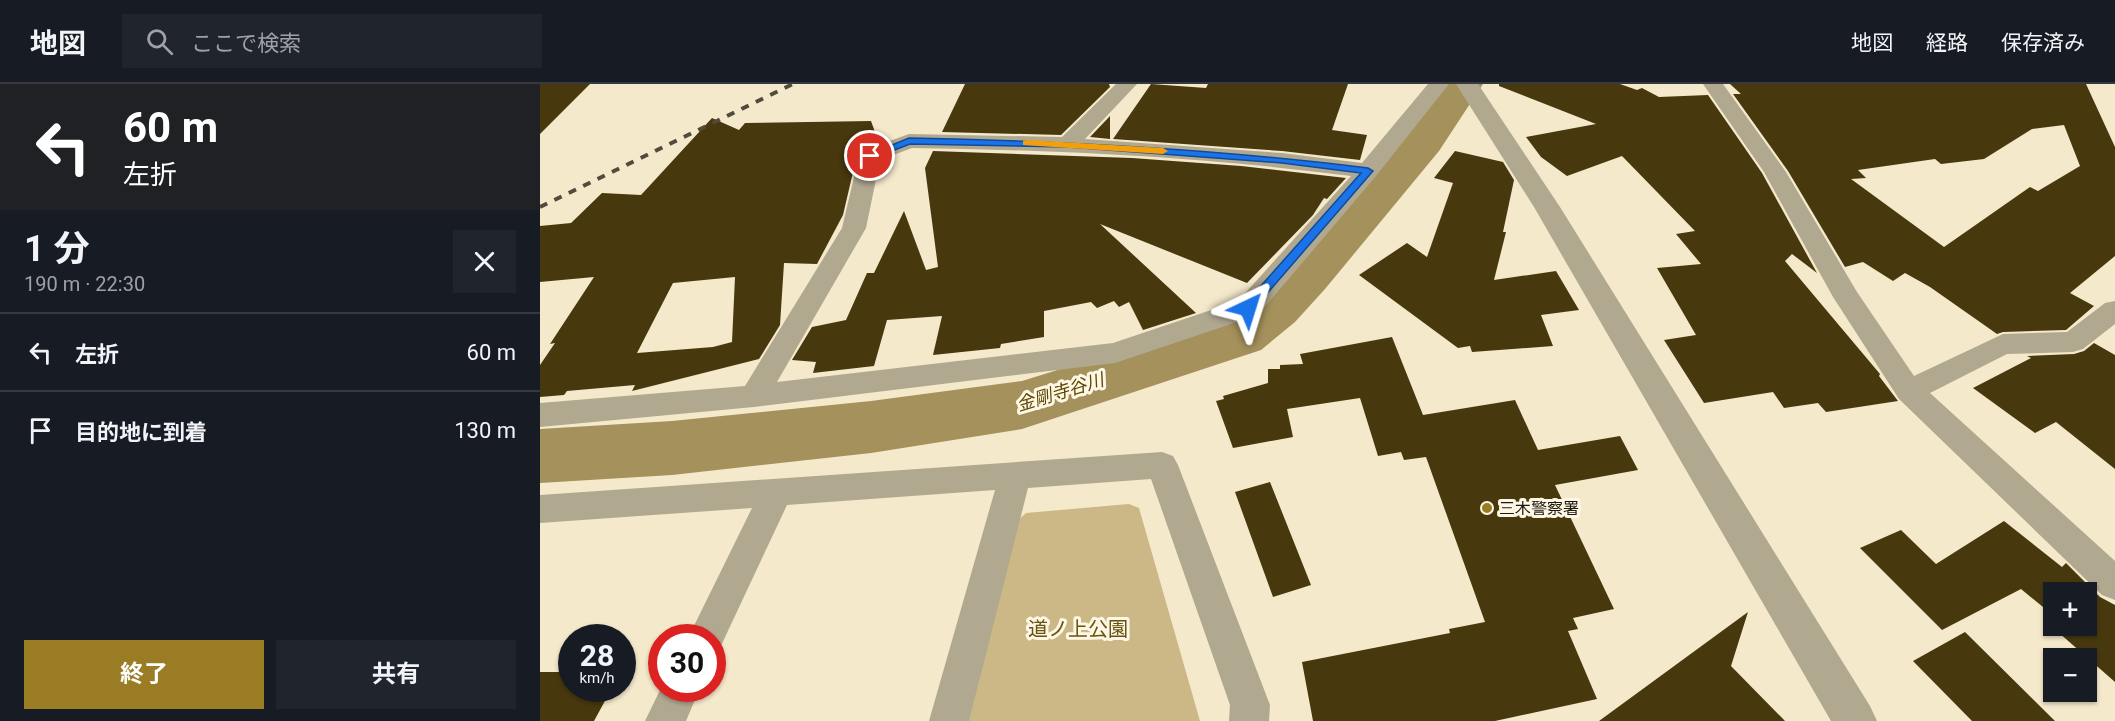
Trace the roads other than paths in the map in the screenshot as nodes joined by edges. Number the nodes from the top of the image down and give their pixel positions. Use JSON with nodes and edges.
{"nodes":[{"id":1,"x":1127,"y":84,"type":"edge"},
{"id":2,"x":1439,"y":84,"type":"edge"},
{"id":3,"x":1713,"y":84,"type":"edge"},
{"id":4,"x":1472,"y":86,"type":"edge"},
{"id":5,"x":1068,"y":144,"type":"junction"},
{"id":6,"x":1368,"y":171,"type":"junction"},
{"id":7,"x":2115,"y":310,"type":"edge"},
{"id":8,"x":1909,"y":391,"type":"junction"},
{"id":9,"x":754,"y":396,"type":"junction"},
{"id":10,"x":540,"y":415,"type":"edge"},
{"id":11,"x":1015,"y":476,"type":"junction"},
{"id":12,"x":776,"y":493,"type":"junction"},
{"id":13,"x":540,"y":509,"type":"edge"},
{"id":14,"x":2115,"y":584,"type":"edge"},
{"id":15,"x":713,"y":624,"type":"edge"},
{"id":16,"x":674,"y":702,"type":"edge"},
{"id":17,"x":665,"y":721,"type":"edge"},
{"id":18,"x":949,"y":721,"type":"edge"},
{"id":19,"x":1249,"y":721,"type":"edge"},
{"id":20,"x":1855,"y":721,"type":"edge"}],
"edges":[{"from":1,"to":5,"type":"street"},
{"from":2,"to":6,"type":"street"},
{"from":3,"to":8,"type":"street"},
{"from":4,"to":20,"type":"street"},
{"from":5,"to":6,"type":"street"},
{"from":5,"to":9,"type":"street"},
{"from":6,"to":9,"type":"street"},
{"from":7,"to":8,"type":"street"},
{"from":8,"to":14,"type":"street"},
{"from":9,"to":10,"type":"street"},
{"from":11,"to":12,"type":"street"},
{"from":11,"to":18,"type":"street"},
{"from":11,"to":19,"type":"street"},
{"from":12,"to":13,"type":"street"},
{"from":12,"to":15,"type":"street"},
{"from":16,"to":17,"type":"street"}]}
